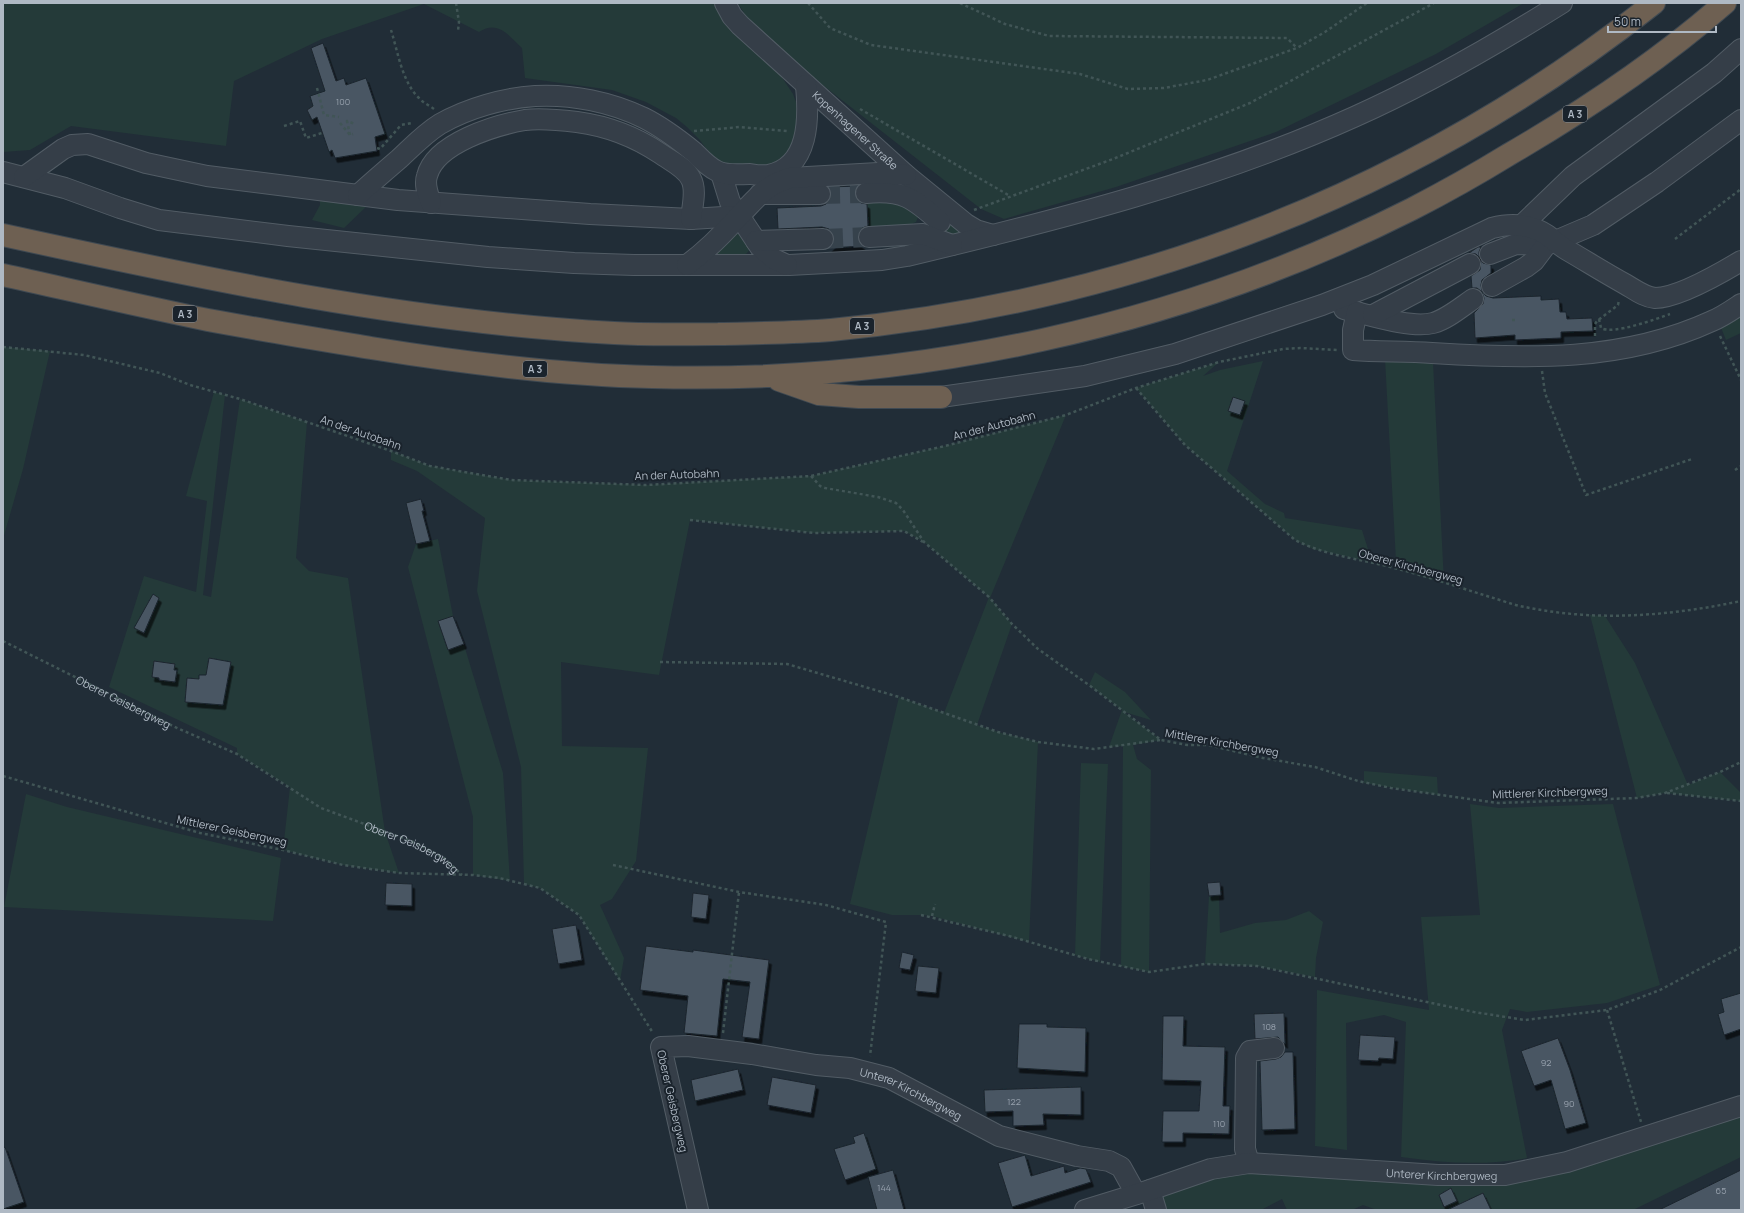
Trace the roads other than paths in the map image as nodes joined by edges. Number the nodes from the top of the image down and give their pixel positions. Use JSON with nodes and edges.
{"nodes":[{"id":1,"x":724,"y":3,"type":"edge"},
{"id":2,"x":1562,"y":3,"type":"edge"},
{"id":3,"x":1654,"y":3,"type":"edge"},
{"id":4,"x":1725,"y":3,"type":"edge"},
{"id":5,"x":1741,"y":49,"type":"edge"},
{"id":6,"x":806,"y":84,"type":"junction"},
{"id":7,"x":1741,"y":120,"type":"edge"},
{"id":8,"x":685,"y":171,"type":"junction"},
{"id":9,"x":3,"y":172,"type":"edge"},
{"id":10,"x":721,"y":172,"type":"junction"},
{"id":11,"x":787,"y":173,"type":"junction"},
{"id":12,"x":906,"y":175,"type":"junction"},
{"id":13,"x":24,"y":177,"type":"junction"},
{"id":14,"x":866,"y":193,"type":"tunnel mouth"},
{"id":15,"x":760,"y":194,"type":"junction"},
{"id":16,"x":820,"y":194,"type":"tunnel mouth"},
{"id":17,"x":358,"y":195,"type":"junction"},
{"id":18,"x":431,"y":203,"type":"junction"},
{"id":19,"x":739,"y":216,"type":"junction"},
{"id":20,"x":691,"y":219,"type":"junction"},
{"id":21,"x":949,"y":220,"type":"junction"},
{"id":22,"x":1521,"y":226,"type":"junction"},
{"id":23,"x":912,"y":233,"type":"junction"},
{"id":24,"x":3,"y":235,"type":"edge"},
{"id":25,"x":994,"y":235,"type":"junction"},
{"id":26,"x":869,"y":236,"type":"tunnel mouth"},
{"id":27,"x":823,"y":239,"type":"tunnel mouth"},
{"id":28,"x":756,"y":241,"type":"junction"},
{"id":29,"x":1550,"y":243,"type":"junction"},
{"id":30,"x":952,"y":245,"type":"junction"},
{"id":31,"x":1490,"y":254,"type":"dead end"},
{"id":32,"x":1741,"y":261,"type":"edge"},
{"id":33,"x":1470,"y":264,"type":"dead end"},
{"id":34,"x":687,"y":265,"type":"junction"},
{"id":35,"x":788,"y":265,"type":"junction"},
{"id":36,"x":3,"y":275,"type":"edge"},
{"id":37,"x":1492,"y":286,"type":"dead end"},
{"id":38,"x":1473,"y":299,"type":"dead end"},
{"id":39,"x":1741,"y":304,"type":"edge"},
{"id":40,"x":1322,"y":305,"type":"junction"},
{"id":41,"x":1365,"y":314,"type":"junction"},
{"id":42,"x":769,"y":376,"type":"junction"},
{"id":43,"x":941,"y":397,"type":"joint"},
{"id":44,"x":661,"y":1047,"type":"joint"},
{"id":45,"x":1274,"y":1048,"type":"dead end"},
{"id":46,"x":1741,"y":1106,"type":"edge"},
{"id":47,"x":1249,"y":1163,"type":"junction"},
{"id":48,"x":1143,"y":1192,"type":"junction"},
{"id":49,"x":698,"y":1210,"type":"edge"},
{"id":50,"x":1085,"y":1210,"type":"edge"},
{"id":51,"x":1156,"y":1210,"type":"edge"}],
"edges":[{"from":1,"to":6,"type":"street","name":"Kopenhagener Straße"},
{"from":2,"to":25,"type":"street"},
{"from":3,"to":24,"type":"highway","number":"A 3"},
{"from":4,"to":42,"type":"highway","number":"A 3"},
{"from":5,"to":22,"type":"street"},
{"from":6,"to":11,"type":"street","name":"Kopenhagener Straße"},
{"from":6,"to":12,"type":"street","name":"Kopenhagener Straße"},
{"from":7,"to":29,"type":"street"},
{"from":8,"to":10,"type":"street"},
{"from":8,"to":18,"type":"street"},
{"from":8,"to":20,"type":"street"},
{"from":9,"to":13,"type":"street"},
{"from":10,"to":11,"type":"street"},
{"from":10,"to":17,"type":"street"},
{"from":10,"to":19,"type":"street"},
{"from":11,"to":12,"type":"street"},
{"from":11,"to":15,"type":"street"},
{"from":12,"to":21,"type":"street","name":"Kopenhagener Straße"},
{"from":13,"to":17,"type":"street"},
{"from":13,"to":34,"type":"street"},
{"from":14,"to":21,"type":"street"},
{"from":15,"to":16,"type":"street"},
{"from":15,"to":19,"type":"street"},
{"from":17,"to":18,"type":"street"},
{"from":18,"to":20,"type":"street"},
{"from":19,"to":20,"type":"street"},
{"from":19,"to":28,"type":"street"},
{"from":19,"to":34,"type":"street"},
{"from":21,"to":23,"type":"street"},
{"from":21,"to":25,"type":"street"},
{"from":22,"to":29,"type":"street"},
{"from":22,"to":40,"type":"street"},
{"from":23,"to":26,"type":"street"},
{"from":23,"to":30,"type":"street"},
{"from":25,"to":30,"type":"street"},
{"from":27,"to":28,"type":"street"},
{"from":28,"to":35,"type":"street"},
{"from":29,"to":31,"type":"street"},
{"from":29,"to":32,"type":"street"},
{"from":29,"to":37,"type":"street"},
{"from":30,"to":35,"type":"street"},
{"from":33,"to":41,"type":"street"},
{"from":34,"to":35,"type":"street"},
{"from":36,"to":42,"type":"highway","number":"A 3"},
{"from":38,"to":41,"type":"street"},
{"from":39,"to":41,"type":"street"},
{"from":40,"to":41,"type":"street"},
{"from":40,"to":43,"type":"street"},
{"from":42,"to":43,"type":"highway"},
{"from":44,"to":48,"type":"street","name":"Unterer Kirchbergweg"},
{"from":44,"to":49,"type":"street","name":"Oberer Geisbergweg"},
{"from":45,"to":47,"type":"street"},
{"from":46,"to":47,"type":"street","name":"Unterer Kirchbergweg"},
{"from":47,"to":48,"type":"street","name":"Unterer Kirchbergweg"},
{"from":48,"to":50,"type":"street","name":"Unterer Kirchbergweg"},
{"from":48,"to":51,"type":"street"}]}
